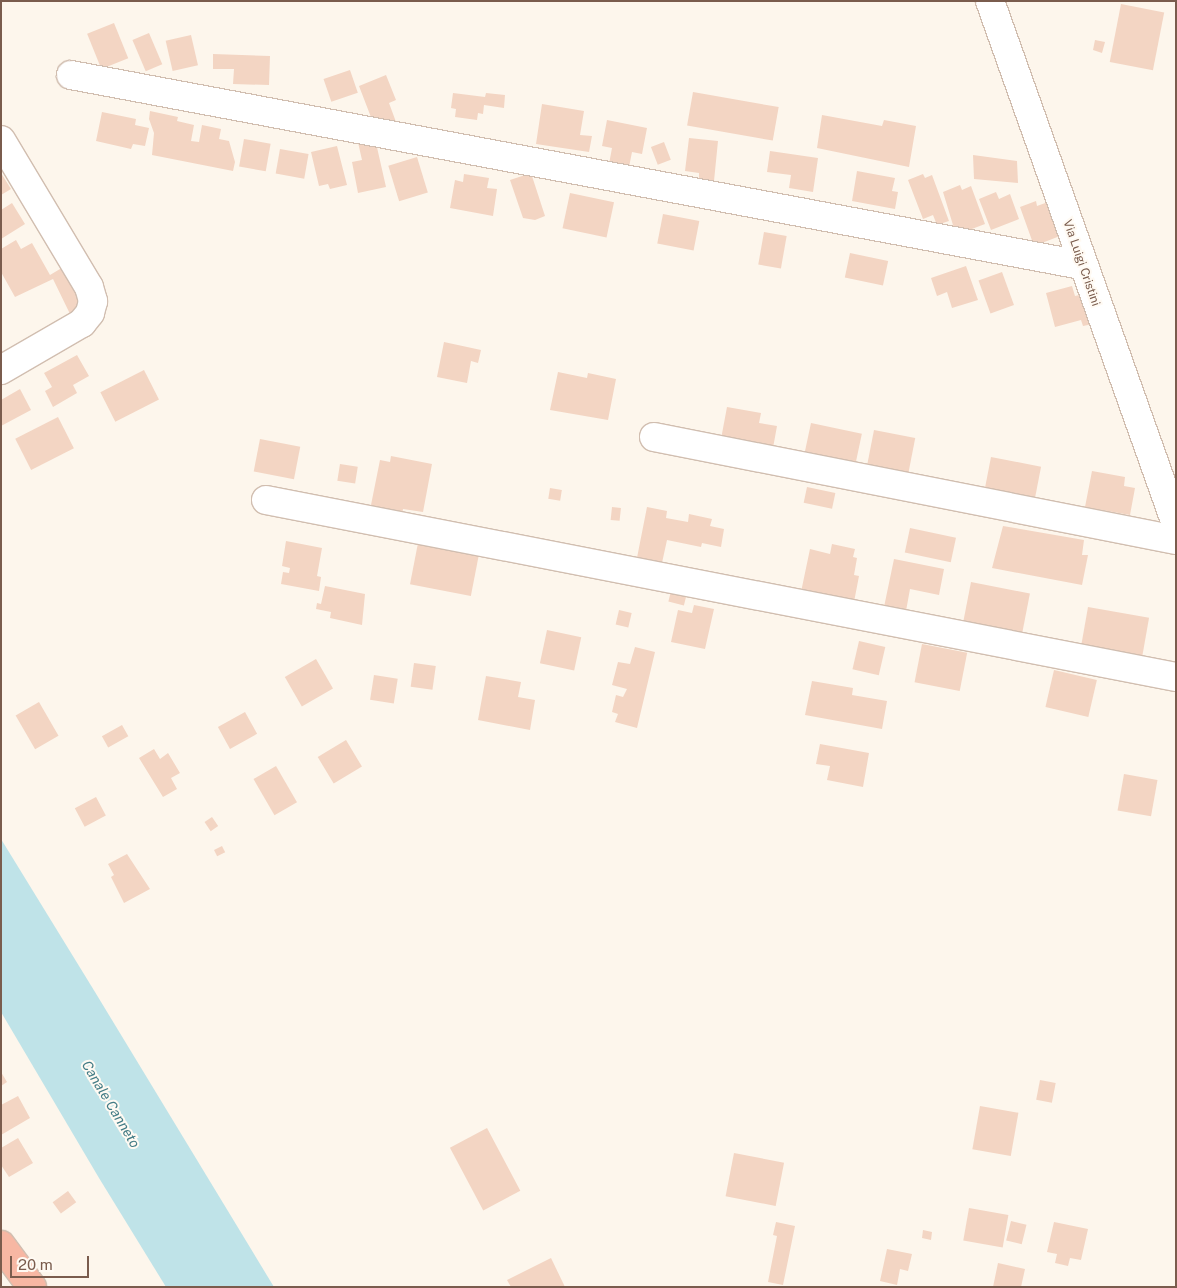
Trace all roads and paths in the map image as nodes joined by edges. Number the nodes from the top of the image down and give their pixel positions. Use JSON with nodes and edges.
{"nodes":[{"id":1,"x":990,"y":1,"type":"edge"},
{"id":2,"x":71,"y":75,"type":"dead end"},
{"id":3,"x":1,"y":140,"type":"edge"},
{"id":4,"x":1081,"y":265,"type":"junction"},
{"id":5,"x":1,"y":370,"type":"edge"},
{"id":6,"x":654,"y":437,"type":"dead end"},
{"id":7,"x":266,"y":500,"type":"dead end"},
{"id":8,"x":1176,"y":524,"type":"edge"},
{"id":9,"x":1176,"y":540,"type":"edge"},
{"id":10,"x":1176,"y":677,"type":"edge"},
{"id":11,"x":1,"y":1244,"type":"edge"},
{"id":12,"x":32,"y":1287,"type":"edge"}],
"edges":[{"from":1,"to":4,"type":"street","name":"Via Luigi Cristini"},
{"from":2,"to":4,"type":"street"},
{"from":3,"to":5,"type":"street"},
{"from":4,"to":8,"type":"street","name":"Via Luigi Cristini"},
{"from":6,"to":9,"type":"street"},
{"from":7,"to":10,"type":"street"},
{"from":11,"to":12,"type":"highway"}]}
